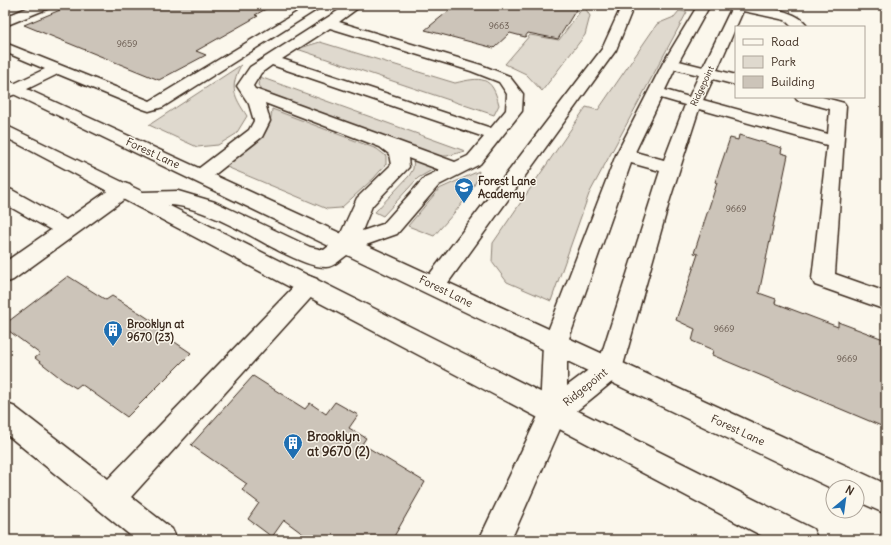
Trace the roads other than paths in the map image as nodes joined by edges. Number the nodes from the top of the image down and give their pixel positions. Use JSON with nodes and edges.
{"nodes":[{"id":1,"x":45,"y":5,"type":"edge"},
{"id":2,"x":318,"y":5,"type":"edge"},
{"id":3,"x":356,"y":5,"type":"edge"},
{"id":4,"x":628,"y":5,"type":"edge"},
{"id":5,"x":725,"y":13,"type":"edge"},
{"id":6,"x":5,"y":22,"type":"edge"},
{"id":7,"x":328,"y":23,"type":"junction"},
{"id":8,"x":799,"y":26,"type":"edge"},
{"id":9,"x":5,"y":47,"type":"edge"},
{"id":10,"x":271,"y":60,"type":"junction"},
{"id":11,"x":670,"y":63,"type":"junction"},
{"id":12,"x":58,"y":68,"type":"junction"},
{"id":13,"x":708,"y":73,"type":"junction"},
{"id":14,"x":735,"y":80,"type":"edge"},
{"id":15,"x":8,"y":91,"type":"edge"},
{"id":16,"x":249,"y":92,"type":"junction"},
{"id":17,"x":655,"y":92,"type":"junction"},
{"id":18,"x":807,"y":98,"type":"edge"},
{"id":19,"x":694,"y":104,"type":"junction"},
{"id":20,"x":5,"y":130,"type":"edge"},
{"id":21,"x":495,"y":135,"type":"junction"},
{"id":22,"x":836,"y":142,"type":"junction"},
{"id":23,"x":386,"y":144,"type":"junction"},
{"id":24,"x":625,"y":155,"type":"junction"},
{"id":25,"x":670,"y":168,"type":"junction"},
{"id":26,"x":456,"y":169,"type":"junction"},
{"id":27,"x":201,"y":176,"type":"junction"},
{"id":28,"x":5,"y":195,"type":"edge"},
{"id":29,"x":132,"y":195,"type":"junction"},
{"id":30,"x":76,"y":224,"type":"junction"},
{"id":31,"x":346,"y":244,"type":"junction"},
{"id":32,"x":5,"y":274,"type":"edge"},
{"id":33,"x":309,"y":285,"type":"junction"},
{"id":34,"x":434,"y":286,"type":"junction"},
{"id":35,"x":886,"y":302,"type":"edge"},
{"id":36,"x":555,"y":344,"type":"junction"},
{"id":37,"x":609,"y":369,"type":"junction"},
{"id":38,"x":553,"y":413,"type":"junction"},
{"id":39,"x":5,"y":416,"type":"edge"},
{"id":40,"x":109,"y":499,"type":"junction"},
{"id":41,"x":886,"y":500,"type":"edge"},
{"id":42,"x":161,"y":540,"type":"edge"},
{"id":43,"x":496,"y":540,"type":"edge"},
{"id":44,"x":802,"y":540,"type":"edge"}],
"edges":[{"from":1,"to":6,"type":"main road"},
{"from":2,"to":12,"type":"main road"},
{"from":3,"to":7,"type":"main road"},
{"from":4,"to":34,"type":"main road"},
{"from":5,"to":8,"type":"main road"},
{"from":5,"to":11,"type":"main road","name":"Ridgepoint"},
{"from":5,"to":13,"type":"main road","name":"Ridgepoint"},
{"from":7,"to":10,"type":"main road"},
{"from":7,"to":21,"type":"main road"},
{"from":9,"to":12,"type":"main road"},
{"from":10,"to":16,"type":"main road"},
{"from":10,"to":21,"type":"main road"},
{"from":11,"to":13,"type":"main road"},
{"from":11,"to":17,"type":"main road","name":"Ridgepoint"},
{"from":12,"to":15,"type":"main road"},
{"from":13,"to":14,"type":"main road"},
{"from":13,"to":19,"type":"main road","name":"Ridgepoint"},
{"from":15,"to":27,"type":"main road","name":"Forest Lane"},
{"from":16,"to":23,"type":"main road"},
{"from":16,"to":27,"type":"main road"},
{"from":17,"to":19,"type":"main road"},
{"from":17,"to":24,"type":"main road","name":"Ridgepoint"},
{"from":18,"to":22,"type":"main road"},
{"from":19,"to":22,"type":"main road"},
{"from":19,"to":25,"type":"main road","name":"Ridgepoint"},
{"from":20,"to":29,"type":"main road"},
{"from":21,"to":26,"type":"main road"},
{"from":22,"to":35,"type":"main road"},
{"from":23,"to":26,"type":"main road"},
{"from":23,"to":31,"type":"main road"},
{"from":24,"to":25,"type":"main road"},
{"from":24,"to":36,"type":"main road","name":"Ridgepoint"},
{"from":25,"to":37,"type":"main road","name":"Ridgepoint"},
{"from":26,"to":31,"type":"main road"},
{"from":27,"to":31,"type":"main road","name":"Forest Lane"},
{"from":28,"to":30,"type":"main road"},
{"from":29,"to":30,"type":"main road"},
{"from":29,"to":31,"type":"main road"},
{"from":29,"to":33,"type":"main road"},
{"from":30,"to":32,"type":"main road"},
{"from":31,"to":34,"type":"main road","name":"Forest Lane"},
{"from":33,"to":38,"type":"main road"},
{"from":33,"to":40,"type":"main road"},
{"from":34,"to":36,"type":"main road","name":"Forest Lane"},
{"from":36,"to":37,"type":"main road","name":"Forest Lane"},
{"from":36,"to":38,"type":"main road","name":"Ridgepoint"},
{"from":37,"to":38,"type":"main road","name":"Ridgepoint"},
{"from":37,"to":41,"type":"main road","name":"Forest Lane"},
{"from":38,"to":43,"type":"main road"},
{"from":38,"to":44,"type":"main road"},
{"from":39,"to":40,"type":"main road"},
{"from":40,"to":42,"type":"main road"}]}
